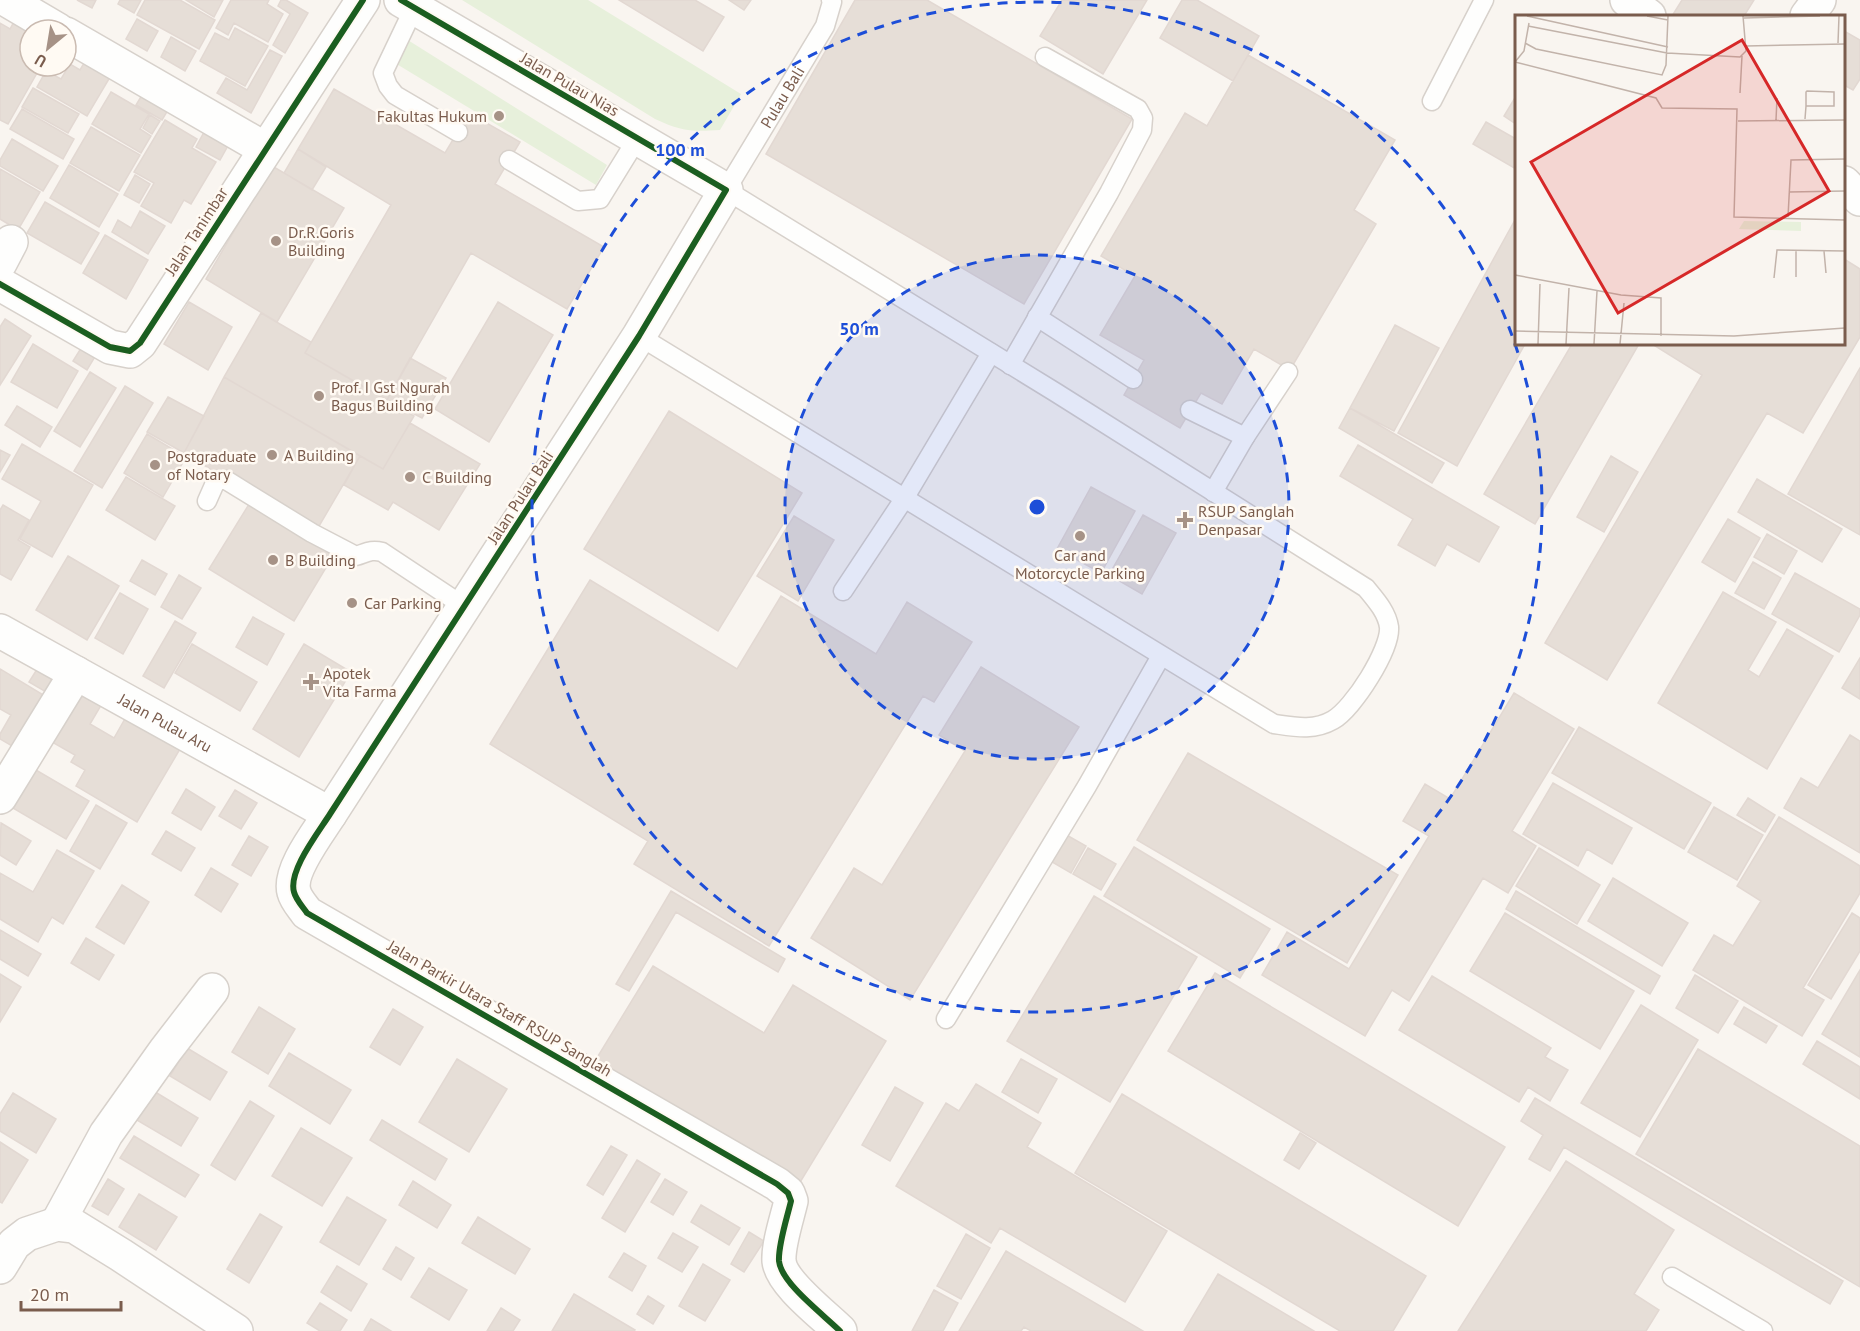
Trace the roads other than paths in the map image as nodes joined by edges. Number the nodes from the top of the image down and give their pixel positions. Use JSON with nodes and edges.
{"nodes":[{"id":1,"x":5,"y":0,"type":"edge"},
{"id":2,"x":363,"y":0,"type":"edge"},
{"id":3,"x":831,"y":0,"type":"edge"},
{"id":4,"x":1484,"y":0,"type":"edge"},
{"id":5,"x":1627,"y":0,"type":"edge"},
{"id":6,"x":1819,"y":0,"type":"edge"},
{"id":7,"x":407,"y":4,"type":"edge"},
{"id":8,"x":0,"y":7,"type":"edge"},
{"id":9,"x":1648,"y":15,"type":"edge"},
{"id":10,"x":1808,"y":15,"type":"edge"},
{"id":11,"x":37,"y":18,"type":"edge"},
{"id":12,"x":78,"y":41,"type":"edge"},
{"id":13,"x":1045,"y":57,"type":"dead end"},
{"id":14,"x":1432,"y":101,"type":"dead end"},
{"id":15,"x":458,"y":132,"type":"dead end"},
{"id":16,"x":637,"y":139,"type":"junction"},
{"id":17,"x":265,"y":149,"type":"junction"},
{"id":18,"x":509,"y":160,"type":"dead end"},
{"id":19,"x":1845,"y":184,"type":"edge"},
{"id":20,"x":726,"y":190,"type":"junction"},
{"id":21,"x":1860,"y":199,"type":"edge"},
{"id":22,"x":0,"y":284,"type":"edge"},
{"id":23,"x":1037,"y":317,"type":"junction"},
{"id":24,"x":639,"y":336,"type":"junction"},
{"id":25,"x":991,"y":353,"type":"junction"},
{"id":26,"x":1010,"y":365,"type":"junction"},
{"id":27,"x":1288,"y":372,"type":"dead end"},
{"id":28,"x":1133,"y":379,"type":"dead end"},
{"id":29,"x":1191,"y":410,"type":"dead end"},
{"id":30,"x":1245,"y":437,"type":"junction"},
{"id":31,"x":1213,"y":492,"type":"junction"},
{"id":32,"x":904,"y":499,"type":"junction"},
{"id":33,"x":207,"y":501,"type":"dead end"},
{"id":34,"x":843,"y":591,"type":"dead end"},
{"id":35,"x":465,"y":606,"type":"junction"},
{"id":36,"x":0,"y":631,"type":"edge"},
{"id":37,"x":1161,"y":656,"type":"junction"},
{"id":38,"x":76,"y":673,"type":"junction"},
{"id":39,"x":0,"y":797,"type":"edge"},
{"id":40,"x":330,"y":814,"type":"junction"},
{"id":41,"x":212,"y":990,"type":"dead end"},
{"id":42,"x":946,"y":1019,"type":"dead end"},
{"id":43,"x":57,"y":1224,"type":"junction"},
{"id":44,"x":0,"y":1267,"type":"edge"},
{"id":45,"x":1672,"y":1277,"type":"dead end"},
{"id":46,"x":236,"y":1331,"type":"edge"},
{"id":47,"x":840,"y":1331,"type":"edge"},
{"id":48,"x":1763,"y":1331,"type":"edge"}],
"edges":[{"from":1,"to":8,"type":"street"},
{"from":1,"to":11,"type":"street"},
{"from":2,"to":17,"type":"street","name":"Jalan Tanimbar"},
{"from":3,"to":20,"type":"lane","name":"Pulau Bali"},
{"from":4,"to":14,"type":"lane"},
{"from":5,"to":9,"type":"street"},
{"from":6,"to":10,"type":"street"},
{"from":7,"to":15,"type":"lane"},
{"from":7,"to":16,"type":"street","name":"Jalan Pulau Nias"},
{"from":12,"to":17,"type":"street"},
{"from":13,"to":23,"type":"lane"},
{"from":16,"to":18,"type":"lane"},
{"from":16,"to":20,"type":"street","name":"Jalan Pulau Nias"},
{"from":17,"to":22,"type":"street","name":"Jalan Tanimbar"},
{"from":19,"to":21,"type":"street"},
{"from":20,"to":24,"type":"street","name":"Jalan Pulau Bali"},
{"from":20,"to":25,"type":"lane"},
{"from":23,"to":26,"type":"lane"},
{"from":23,"to":28,"type":"lane"},
{"from":24,"to":32,"type":"lane"},
{"from":24,"to":35,"type":"street","name":"Jalan Pulau Bali"},
{"from":25,"to":26,"type":"lane"},
{"from":25,"to":32,"type":"lane"},
{"from":26,"to":31,"type":"lane"},
{"from":27,"to":30,"type":"lane"},
{"from":29,"to":30,"type":"lane"},
{"from":30,"to":31,"type":"lane"},
{"from":31,"to":37,"type":"lane"},
{"from":32,"to":34,"type":"lane"},
{"from":32,"to":37,"type":"lane"},
{"from":33,"to":35,"type":"lane"},
{"from":35,"to":40,"type":"street","name":"Jalan Pulau Bali"},
{"from":36,"to":38,"type":"street","name":"Jalan Pulau Aru"},
{"from":37,"to":42,"type":"lane"},
{"from":38,"to":39,"type":"street"},
{"from":38,"to":40,"type":"street","name":"Jalan Pulau Aru"},
{"from":40,"to":47,"type":"street","name":"Jalan Parkir Utara Staff RSUP Sanglah"},
{"from":41,"to":43,"type":"street"},
{"from":43,"to":44,"type":"street"},
{"from":43,"to":46,"type":"street"},
{"from":45,"to":48,"type":"lane"}]}
